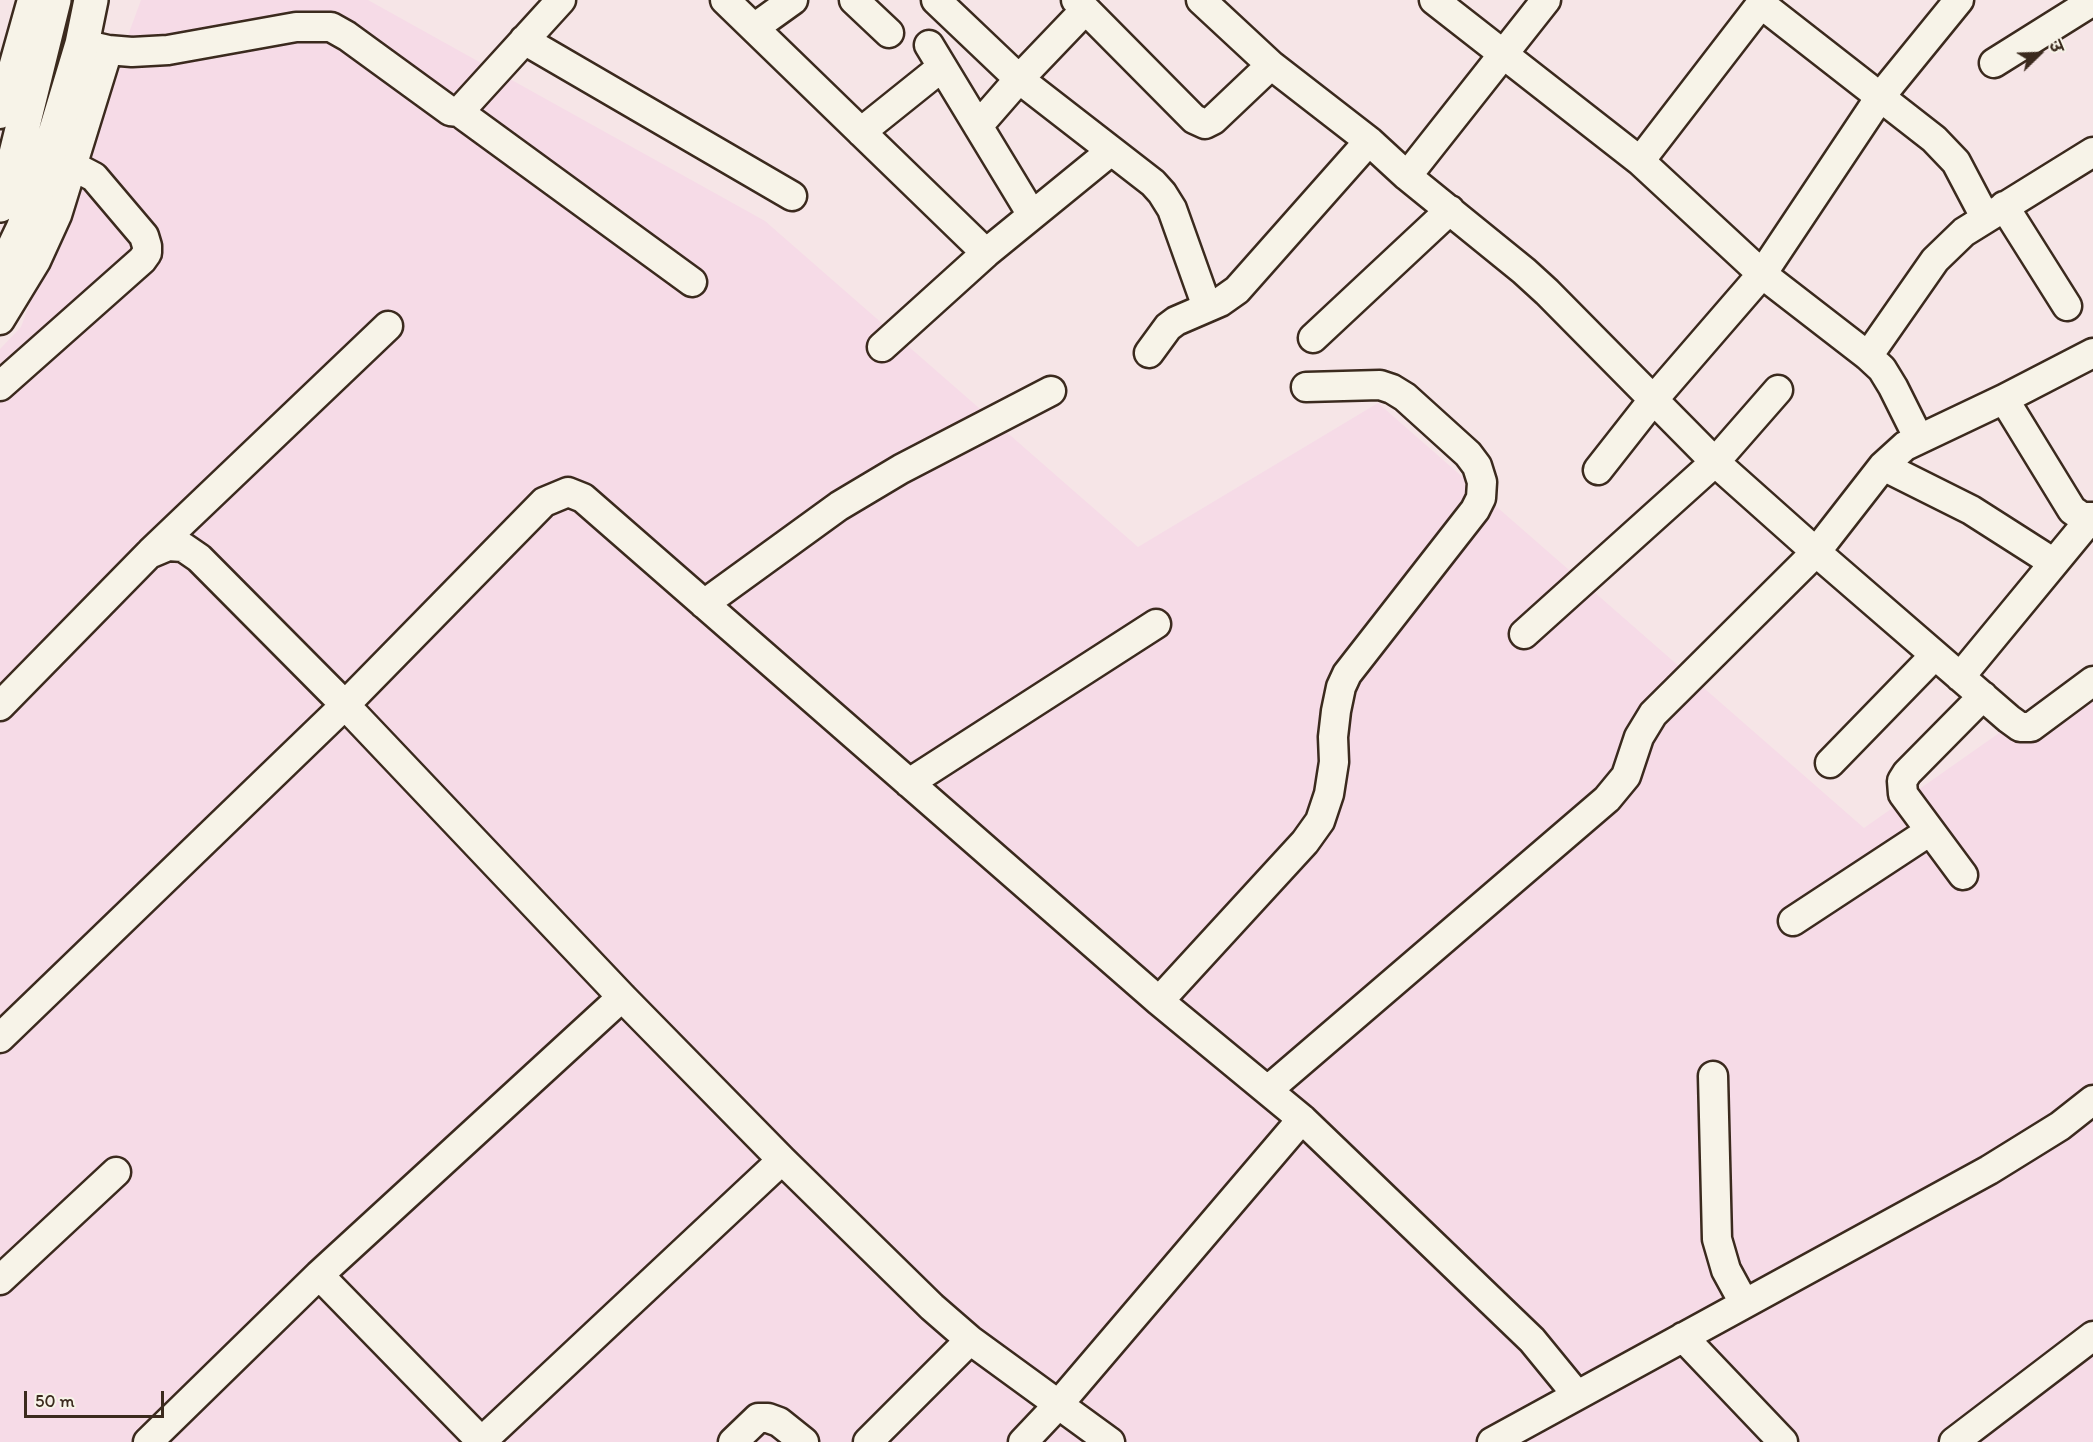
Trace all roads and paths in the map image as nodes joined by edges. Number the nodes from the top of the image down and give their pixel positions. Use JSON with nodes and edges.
{"nodes":[{"id":1,"x":32,"y":0,"type":"edge"},
{"id":2,"x":54,"y":0,"type":"edge"},
{"id":3,"x":91,"y":0,"type":"edge"},
{"id":4,"x":561,"y":0,"type":"edge"},
{"id":5,"x":725,"y":0,"type":"edge"},
{"id":6,"x":793,"y":0,"type":"edge"},
{"id":7,"x":854,"y":0,"type":"edge"},
{"id":8,"x":936,"y":0,"type":"edge"},
{"id":9,"x":1201,"y":0,"type":"edge"},
{"id":10,"x":1434,"y":0,"type":"edge"},
{"id":11,"x":1546,"y":0,"type":"edge"},
{"id":12,"x":1959,"y":0,"type":"edge"},
{"id":13,"x":2093,"y":1,"type":"edge"},
{"id":14,"x":1763,"y":2,"type":"edge"},
{"id":15,"x":1081,"y":5,"type":"edge"},
{"id":16,"x":754,"y":28,"type":"junction"},
{"id":17,"x":889,"y":33,"type":"dead end"},
{"id":18,"x":524,"y":40,"type":"junction"},
{"id":19,"x":95,"y":47,"type":"junction"},
{"id":20,"x":1503,"y":55,"type":"junction"},
{"id":21,"x":1995,"y":63,"type":"dead end"},
{"id":22,"x":1271,"y":65,"type":"junction"},
{"id":23,"x":1018,"y":79,"type":"junction"},
{"id":24,"x":1880,"y":97,"type":"junction"},
{"id":25,"x":459,"y":112,"type":"junction"},
{"id":26,"x":0,"y":114,"type":"edge"},
{"id":27,"x":978,"y":126,"type":"junction"},
{"id":28,"x":861,"y":132,"type":"junction"},
{"id":29,"x":1368,"y":141,"type":"junction"},
{"id":30,"x":1111,"y":151,"type":"junction"},
{"id":31,"x":2093,"y":152,"type":"edge"},
{"id":32,"x":1640,"y":161,"type":"junction"},
{"id":33,"x":61,"y":162,"type":"junction"},
{"id":34,"x":1407,"y":176,"type":"junction"},
{"id":35,"x":792,"y":196,"type":"dead end"},
{"id":36,"x":0,"y":205,"type":"edge"},
{"id":37,"x":1450,"y":210,"type":"junction"},
{"id":38,"x":1995,"y":211,"type":"junction"},
{"id":39,"x":1032,"y":215,"type":"junction"},
{"id":40,"x":986,"y":253,"type":"junction"},
{"id":41,"x":1762,"y":274,"type":"junction"},
{"id":42,"x":0,"y":277,"type":"edge"},
{"id":43,"x":692,"y":282,"type":"dead end"},
{"id":44,"x":2067,"y":306,"type":"dead end"},
{"id":45,"x":1207,"y":307,"type":"junction"},
{"id":46,"x":0,"y":320,"type":"edge"},
{"id":47,"x":388,"y":326,"type":"dead end"},
{"id":48,"x":1313,"y":338,"type":"dead end"},
{"id":49,"x":882,"y":347,"type":"dead end"},
{"id":50,"x":1149,"y":353,"type":"dead end"},
{"id":51,"x":2093,"y":353,"type":"edge"},
{"id":52,"x":1868,"y":356,"type":"junction"},
{"id":53,"x":4,"y":372,"type":"edge"},
{"id":54,"x":1306,"y":387,"type":"dead end"},
{"id":55,"x":1778,"y":390,"type":"dead end"},
{"id":56,"x":1051,"y":391,"type":"dead end"},
{"id":57,"x":2004,"y":399,"type":"junction"},
{"id":58,"x":1653,"y":400,"type":"junction"},
{"id":59,"x":1919,"y":439,"type":"junction"},
{"id":60,"x":1715,"y":462,"type":"junction"},
{"id":61,"x":1883,"y":466,"type":"junction"},
{"id":62,"x":1598,"y":470,"type":"dead end"},
{"id":63,"x":2093,"y":517,"type":"edge"},
{"id":64,"x":1816,"y":552,"type":"junction"},
{"id":65,"x":149,"y":554,"type":"junction"},
{"id":66,"x":2055,"y":563,"type":"junction"},
{"id":67,"x":704,"y":604,"type":"junction"},
{"id":68,"x":1156,"y":624,"type":"dead end"},
{"id":69,"x":1524,"y":634,"type":"dead end"},
{"id":70,"x":1935,"y":655,"type":"junction"},
{"id":71,"x":1960,"y":677,"type":"junction"},
{"id":72,"x":2093,"y":681,"type":"edge"},
{"id":73,"x":1983,"y":696,"type":"junction"},
{"id":74,"x":345,"y":705,"type":"junction"},
{"id":75,"x":0,"y":706,"type":"edge"},
{"id":76,"x":1830,"y":764,"type":"dead end"},
{"id":77,"x":909,"y":783,"type":"junction"},
{"id":78,"x":1930,"y":831,"type":"junction"},
{"id":79,"x":1963,"y":875,"type":"dead end"},
{"id":80,"x":1793,"y":921,"type":"dead end"},
{"id":81,"x":622,"y":998,"type":"junction"},
{"id":82,"x":1159,"y":1001,"type":"junction"},
{"id":83,"x":0,"y":1038,"type":"edge"},
{"id":84,"x":1713,"y":1076,"type":"dead end"},
{"id":85,"x":1268,"y":1090,"type":"junction"},
{"id":86,"x":2093,"y":1100,"type":"edge"},
{"id":87,"x":1302,"y":1119,"type":"junction"},
{"id":88,"x":782,"y":1160,"type":"junction"},
{"id":89,"x":116,"y":1172,"type":"dead end"},
{"id":90,"x":319,"y":1275,"type":"junction"},
{"id":91,"x":0,"y":1280,"type":"edge"},
{"id":92,"x":1744,"y":1303,"type":"junction"},
{"id":93,"x":2093,"y":1336,"type":"edge"},
{"id":94,"x":1683,"y":1337,"type":"junction"},
{"id":95,"x":970,"y":1340,"type":"junction"},
{"id":96,"x":1577,"y":1395,"type":"junction"},
{"id":97,"x":1058,"y":1405,"type":"junction"},
{"id":98,"x":148,"y":1442,"type":"edge"},
{"id":99,"x":482,"y":1442,"type":"edge"},
{"id":100,"x":733,"y":1442,"type":"edge"},
{"id":101,"x":804,"y":1442,"type":"edge"},
{"id":102,"x":868,"y":1442,"type":"edge"},
{"id":103,"x":1023,"y":1442,"type":"edge"},
{"id":104,"x":1110,"y":1442,"type":"edge"},
{"id":105,"x":1492,"y":1442,"type":"edge"},
{"id":106,"x":1783,"y":1442,"type":"edge"},
{"id":107,"x":1954,"y":1442,"type":"edge"}],
"edges":[{"from":1,"to":26,"type":"street"},
{"from":2,"to":36,"type":"highway"},
{"from":3,"to":19,"type":"highway"},
{"from":4,"to":18,"type":"street"},
{"from":5,"to":16,"type":"street"},
{"from":6,"to":16,"type":"street"},
{"from":7,"to":17,"type":"street"},
{"from":8,"to":23,"type":"street"},
{"from":9,"to":22,"type":"street"},
{"from":10,"to":20,"type":"street"},
{"from":11,"to":20,"type":"street"},
{"from":12,"to":24,"type":"street"},
{"from":13,"to":21,"type":"street"},
{"from":14,"to":24,"type":"street"},
{"from":14,"to":32,"type":"street"},
{"from":15,"to":22,"type":"street"},
{"from":15,"to":23,"type":"street"},
{"from":16,"to":28,"type":"street"},
{"from":18,"to":25,"type":"street"},
{"from":18,"to":35,"type":"street"},
{"from":19,"to":25,"type":"street"},
{"from":19,"to":33,"type":"highway"},
{"from":20,"to":32,"type":"street"},
{"from":20,"to":34,"type":"street"},
{"from":22,"to":29,"type":"street"},
{"from":23,"to":27,"type":"street"},
{"from":23,"to":30,"type":"street"},
{"from":24,"to":38,"type":"street"},
{"from":24,"to":41,"type":"street"},
{"from":25,"to":43,"type":"street"},
{"from":27,"to":28,"type":"street"},
{"from":27,"to":39,"type":"street"},
{"from":28,"to":40,"type":"street"},
{"from":29,"to":34,"type":"street"},
{"from":29,"to":45,"type":"street"},
{"from":30,"to":39,"type":"street"},
{"from":30,"to":45,"type":"street"},
{"from":31,"to":38,"type":"street"},
{"from":32,"to":41,"type":"street"},
{"from":33,"to":42,"type":"highway"},
{"from":33,"to":46,"type":"street"},
{"from":33,"to":53,"type":"street"},
{"from":34,"to":37,"type":"street"},
{"from":37,"to":48,"type":"street"},
{"from":37,"to":58,"type":"street"},
{"from":38,"to":44,"type":"street"},
{"from":38,"to":52,"type":"street"},
{"from":39,"to":40,"type":"street"},
{"from":40,"to":49,"type":"street"},
{"from":41,"to":52,"type":"street"},
{"from":41,"to":58,"type":"street"},
{"from":45,"to":50,"type":"street"},
{"from":47,"to":65,"type":"street"},
{"from":51,"to":57,"type":"street"},
{"from":52,"to":59,"type":"street"},
{"from":54,"to":82,"type":"street"},
{"from":55,"to":60,"type":"street"},
{"from":56,"to":67,"type":"street"},
{"from":57,"to":59,"type":"street"},
{"from":57,"to":63,"type":"street"},
{"from":58,"to":60,"type":"street"},
{"from":58,"to":62,"type":"street"},
{"from":59,"to":61,"type":"street"},
{"from":60,"to":64,"type":"street"},
{"from":60,"to":69,"type":"street"},
{"from":61,"to":64,"type":"street"},
{"from":61,"to":66,"type":"street"},
{"from":63,"to":66,"type":"street"},
{"from":64,"to":70,"type":"street"},
{"from":64,"to":85,"type":"street"},
{"from":65,"to":74,"type":"street"},
{"from":65,"to":75,"type":"street"},
{"from":66,"to":71,"type":"street"},
{"from":67,"to":74,"type":"street"},
{"from":67,"to":77,"type":"street"},
{"from":68,"to":77,"type":"street"},
{"from":70,"to":71,"type":"street"},
{"from":70,"to":76,"type":"street"},
{"from":71,"to":73,"type":"street"},
{"from":72,"to":73,"type":"street"},
{"from":73,"to":78,"type":"street"},
{"from":74,"to":81,"type":"street"},
{"from":74,"to":83,"type":"street"},
{"from":77,"to":82,"type":"street"},
{"from":78,"to":79,"type":"street"},
{"from":78,"to":80,"type":"street"},
{"from":81,"to":88,"type":"street"},
{"from":81,"to":90,"type":"street"},
{"from":82,"to":85,"type":"street"},
{"from":84,"to":92,"type":"street"},
{"from":85,"to":87,"type":"street"},
{"from":86,"to":92,"type":"street"},
{"from":87,"to":96,"type":"street"},
{"from":87,"to":97,"type":"street"},
{"from":88,"to":95,"type":"street"},
{"from":88,"to":99,"type":"street"},
{"from":89,"to":91,"type":"street"},
{"from":90,"to":98,"type":"street"},
{"from":90,"to":99,"type":"street"},
{"from":92,"to":94,"type":"street"},
{"from":93,"to":107,"type":"street"},
{"from":94,"to":96,"type":"street"},
{"from":94,"to":106,"type":"street"},
{"from":95,"to":97,"type":"street"},
{"from":95,"to":102,"type":"street"},
{"from":96,"to":105,"type":"street"},
{"from":97,"to":103,"type":"street"},
{"from":97,"to":104,"type":"street"},
{"from":100,"to":101,"type":"street"}]}
